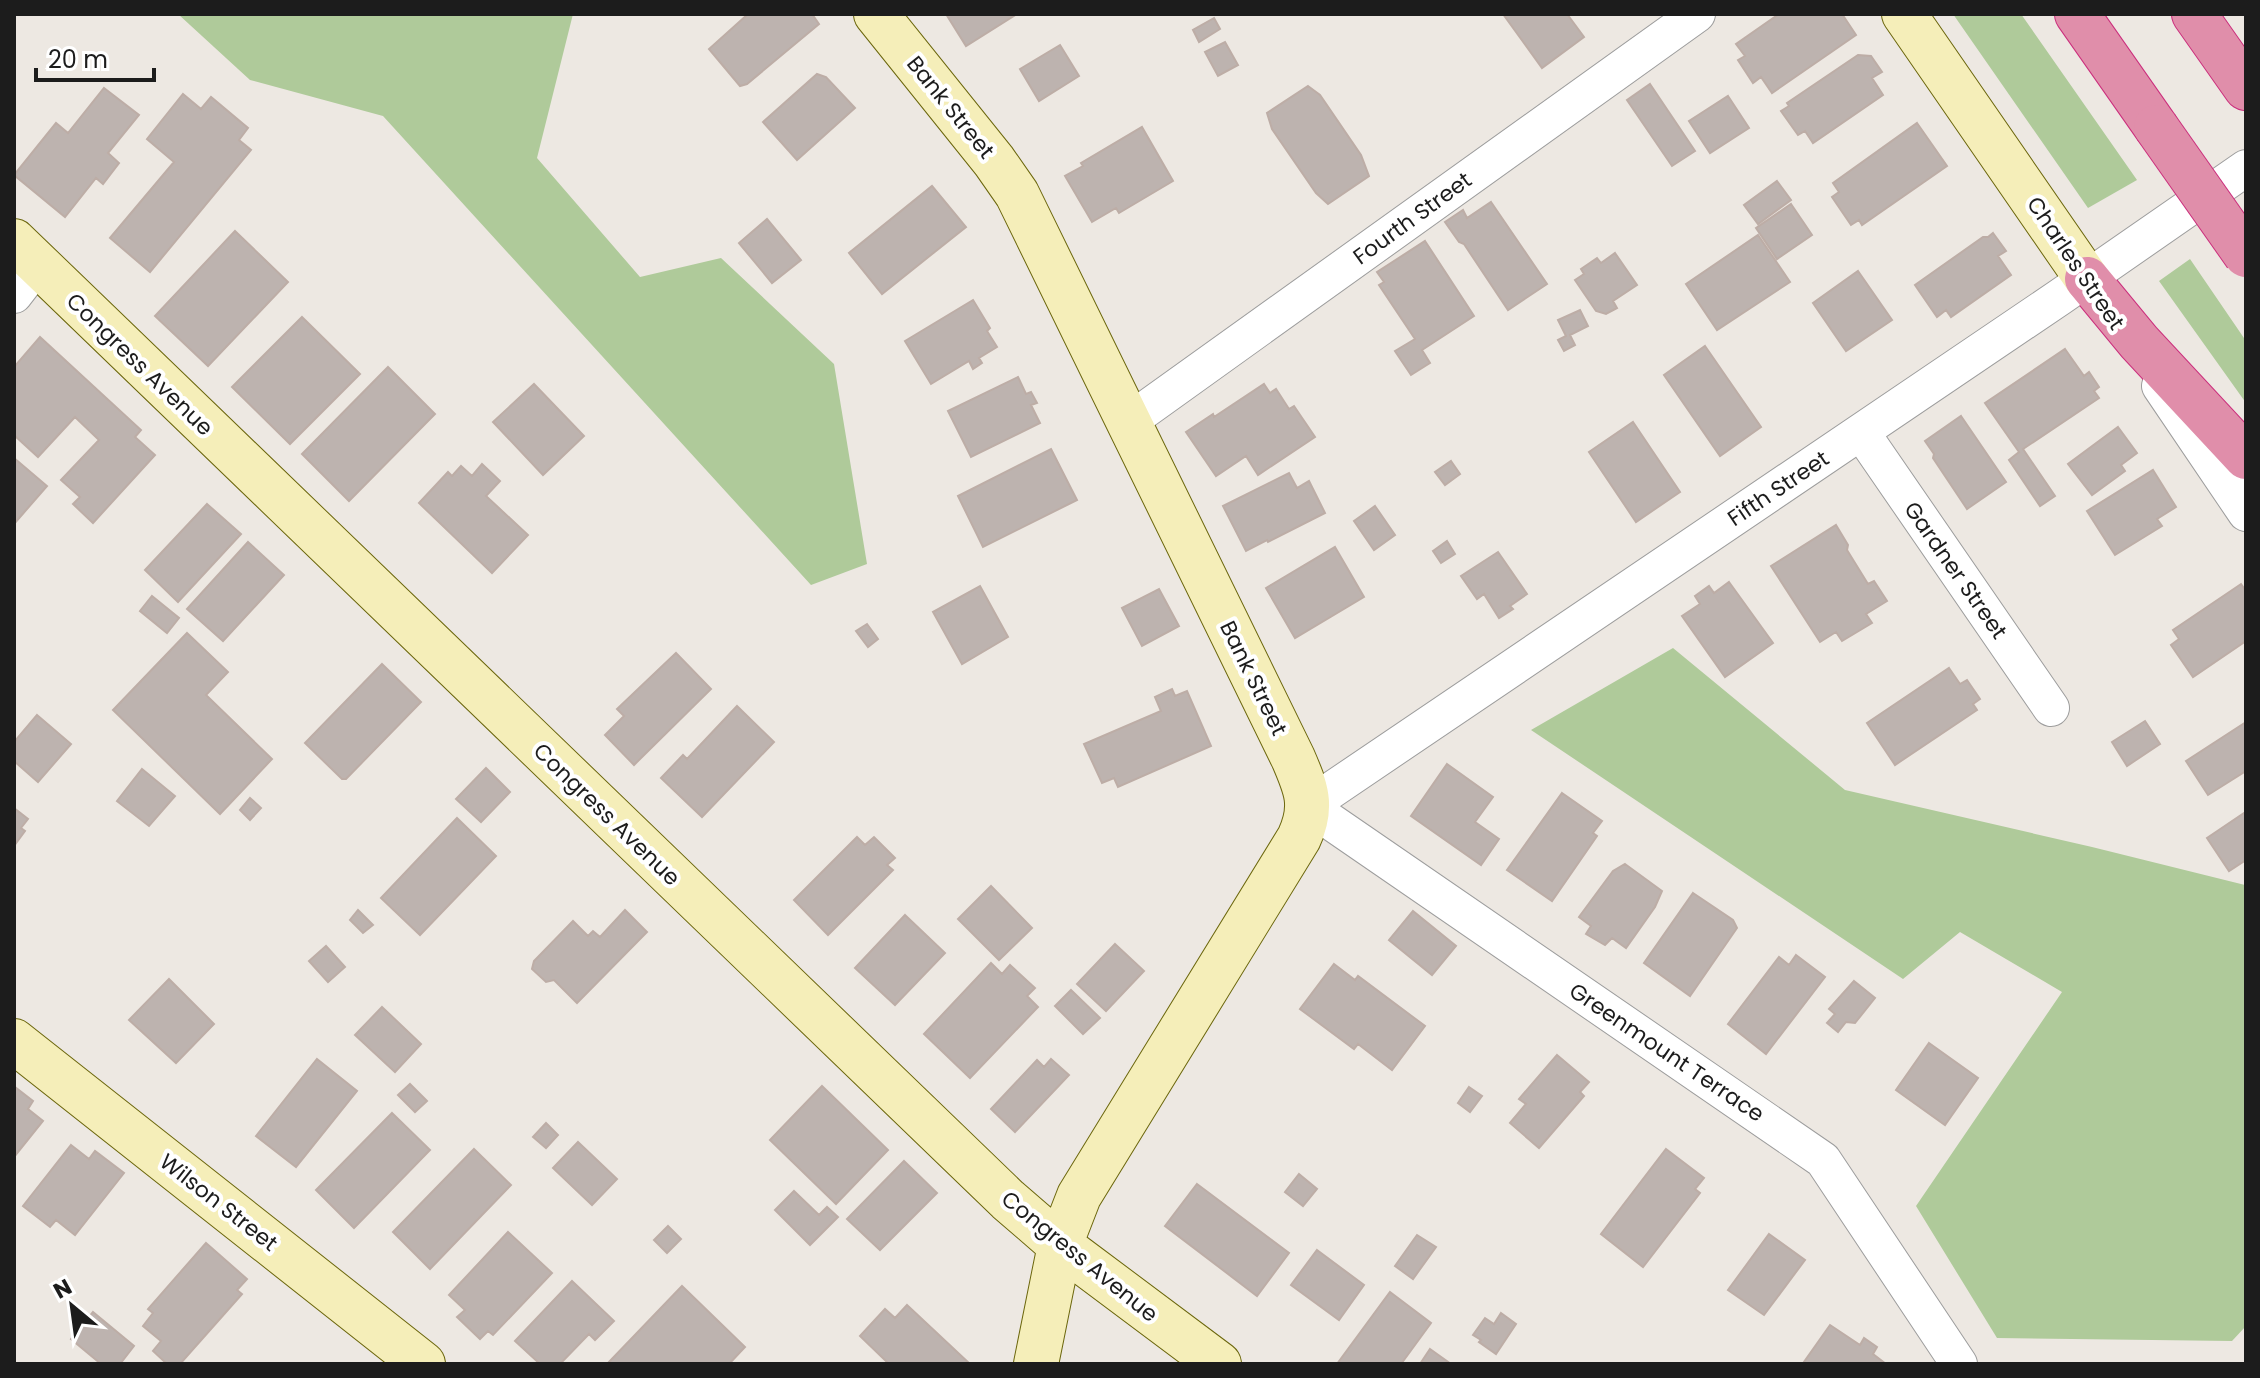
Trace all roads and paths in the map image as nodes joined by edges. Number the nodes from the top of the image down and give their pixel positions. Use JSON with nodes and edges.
{"nodes":[{"id":1,"x":876,"y":14,"type":"edge"},
{"id":2,"x":1697,"y":14,"type":"edge"},
{"id":3,"x":1904,"y":14,"type":"edge"},
{"id":4,"x":2077,"y":14,"type":"edge"},
{"id":5,"x":2194,"y":14,"type":"edge"},
{"id":6,"x":2240,"y":79,"type":"edge"},
{"id":7,"x":2246,"y":168,"type":"edge"},
{"id":8,"x":2246,"y":255,"type":"edge"},
{"id":9,"x":22,"y":267,"type":"edge"},
{"id":10,"x":2087,"y":279,"type":"junction"},
{"id":11,"x":1128,"y":422,"type":"junction"},
{"id":12,"x":1861,"y":432,"type":"junction"},
{"id":13,"x":2246,"y":457,"type":"edge"},
{"id":14,"x":2246,"y":513,"type":"edge"},
{"id":15,"x":2051,"y":708,"type":"dead end"},
{"id":16,"x":1308,"y":806,"type":"junction"},
{"id":17,"x":14,"y":1041,"type":"edge"},
{"id":18,"x":1060,"y":1245,"type":"junction"},
{"id":19,"x":423,"y":1364,"type":"edge"},
{"id":20,"x":1036,"y":1364,"type":"edge"},
{"id":21,"x":1219,"y":1364,"type":"edge"},
{"id":22,"x":1959,"y":1364,"type":"edge"}],
"edges":[{"from":1,"to":11,"type":"street","name":"Bank Street"},
{"from":2,"to":11,"type":"street","name":"Fourth Street"},
{"from":3,"to":10,"type":"street","name":"Charles Street"},
{"from":4,"to":8,"type":"highway","bridge":true},
{"from":5,"to":6,"type":"highway"},
{"from":7,"to":10,"type":"street","name":"Fifth Street"},
{"from":9,"to":18,"type":"street","name":"Congress Avenue"},
{"from":10,"to":12,"type":"street","name":"Fifth Street"},
{"from":10,"to":13,"type":"highway"},
{"from":10,"to":14,"type":"street","name":"Charles Street"},
{"from":11,"to":16,"type":"street","name":"Bank Street"},
{"from":12,"to":15,"type":"street","name":"Gardner Street"},
{"from":12,"to":16,"type":"street","name":"Fifth Street"},
{"from":16,"to":18,"type":"street"},
{"from":16,"to":22,"type":"street","name":"Greenmount Terrace"},
{"from":17,"to":19,"type":"street","name":"Wilson Street"},
{"from":18,"to":20,"type":"street"},
{"from":18,"to":21,"type":"street","name":"Congress Avenue"}]}
